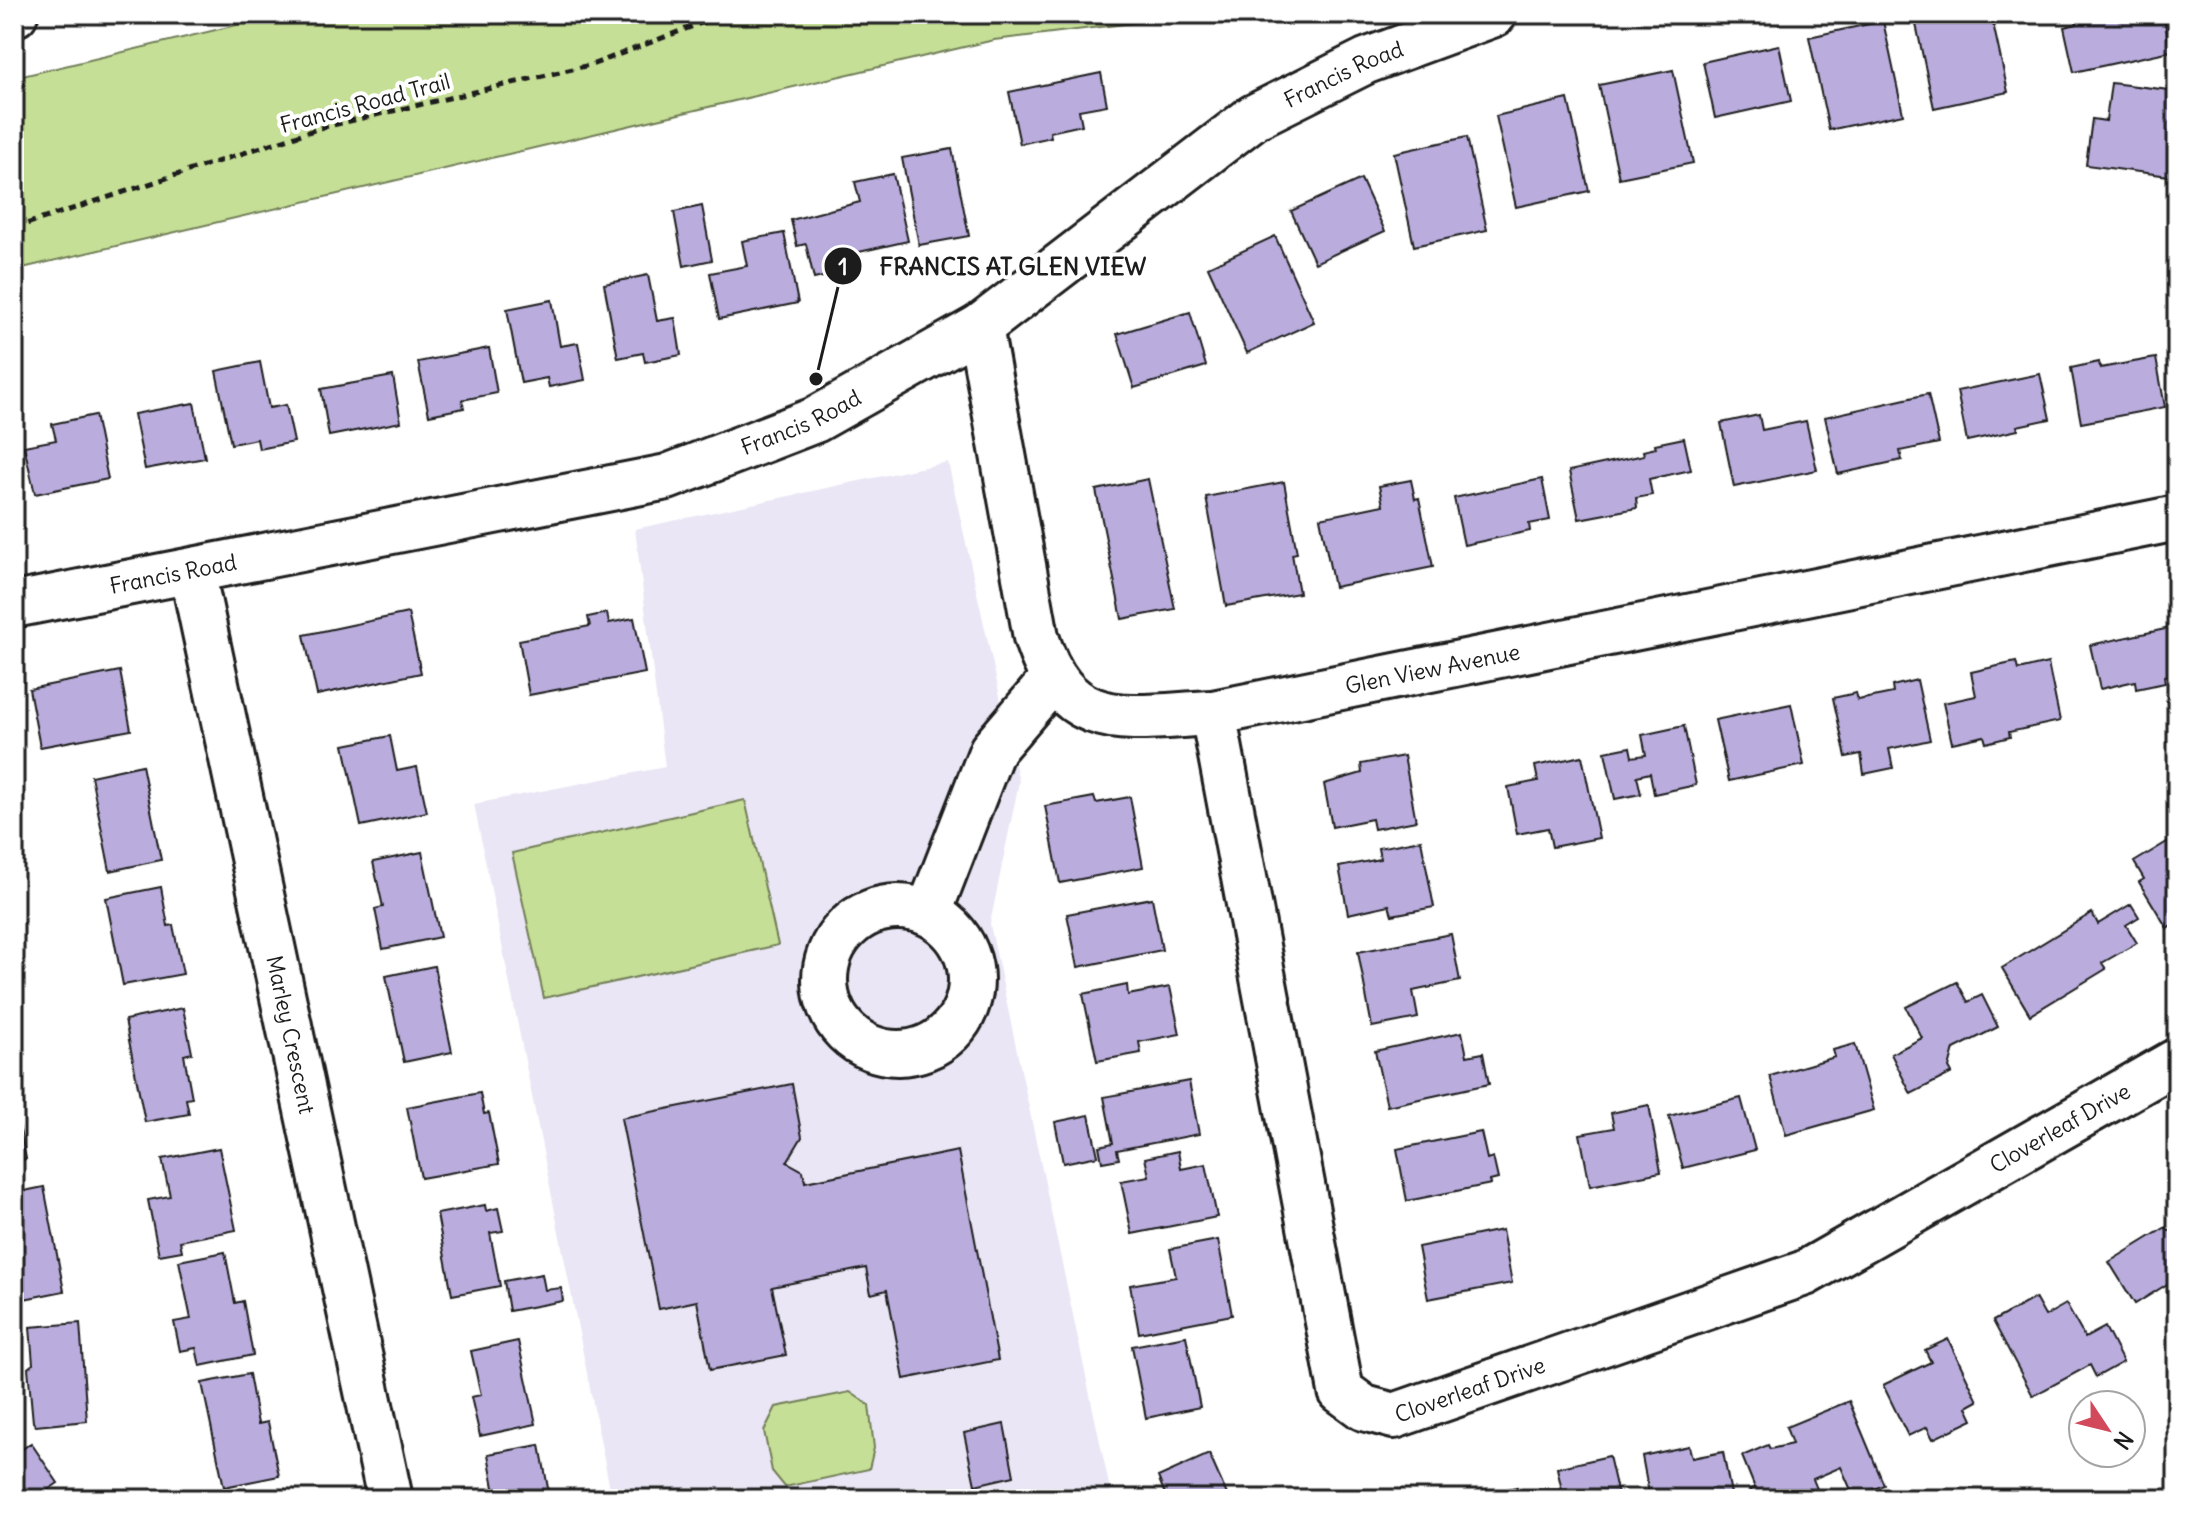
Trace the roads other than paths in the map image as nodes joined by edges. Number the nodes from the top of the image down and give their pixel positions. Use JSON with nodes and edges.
{"nodes":[{"id":1,"x":1494,"y":14,"type":"edge"},
{"id":2,"x":980,"y":327,"type":"junction"},
{"id":3,"x":2177,"y":518,"type":"edge"},
{"id":4,"x":192,"y":571,"type":"junction"},
{"id":5,"x":14,"y":605,"type":"edge"},
{"id":6,"x":1052,"y":680,"type":"junction"},
{"id":7,"x":1213,"y":713,"type":"junction"},
{"id":8,"x":929,"y":912,"type":"dead end"},
{"id":9,"x":2177,"y":1061,"type":"edge"},
{"id":10,"x":390,"y":1499,"type":"edge"}],
"edges":[{"from":1,"to":2,"type":"street","name":"Francis Road"},
{"from":2,"to":4,"type":"street","name":"Francis Road"},
{"from":2,"to":6,"type":"street","name":"Glen View Avenue"},
{"from":3,"to":7,"type":"street","name":"Glen View Avenue"},
{"from":4,"to":5,"type":"street","name":"Francis Road"},
{"from":4,"to":10,"type":"street","name":"Marley Crescent"},
{"from":6,"to":7,"type":"street","name":"Glen View Avenue"},
{"from":6,"to":8,"type":"street"},
{"from":7,"to":9,"type":"street","name":"Cloverleaf Drive"}]}
